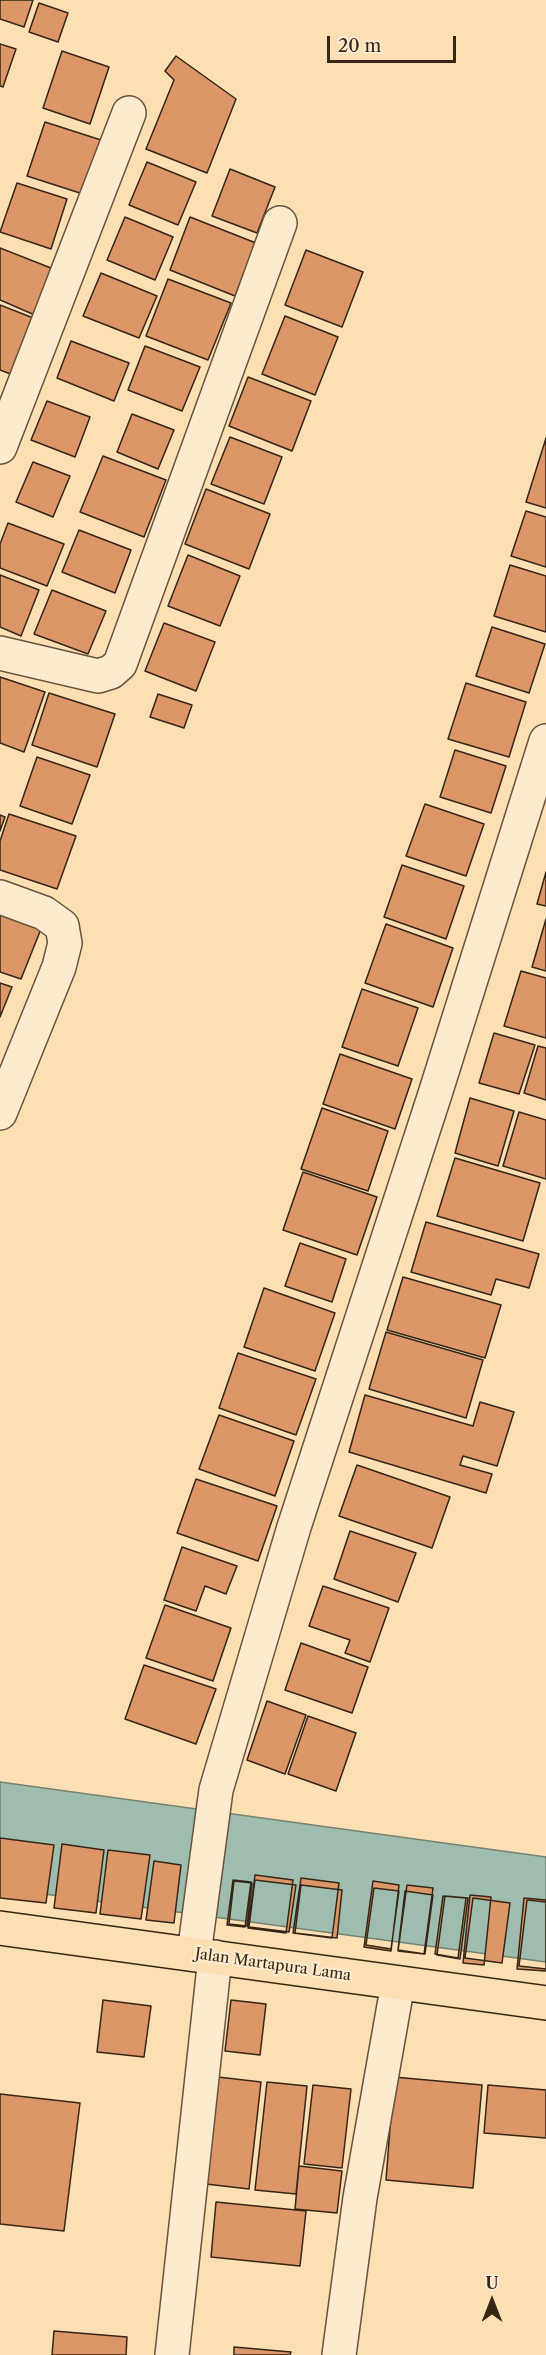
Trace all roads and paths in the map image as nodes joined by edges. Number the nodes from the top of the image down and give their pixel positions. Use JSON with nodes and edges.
{"nodes":[{"id":1,"x":129,"y":113,"type":"dead end"},
{"id":2,"x":280,"y":223,"type":"dead end"},
{"id":3,"x":0,"y":447,"type":"edge"},
{"id":4,"x":0,"y":653,"type":"edge"},
{"id":5,"x":546,"y":741,"type":"edge"},
{"id":6,"x":0,"y":897,"type":"edge"},
{"id":7,"x":0,"y":1113,"type":"edge"},
{"id":8,"x":0,"y":1928,"type":"edge"},
{"id":9,"x":202,"y":1948,"type":"junction"},
{"id":10,"x":399,"y":1983,"type":"junction"},
{"id":11,"x":546,"y":2003,"type":"edge"},
{"id":12,"x":172,"y":2355,"type":"edge"},
{"id":13,"x":339,"y":2355,"type":"edge"}],
"edges":[{"from":1,"to":3,"type":"street"},
{"from":2,"to":4,"type":"street"},
{"from":5,"to":9,"type":"street"},
{"from":6,"to":7,"type":"street"},
{"from":8,"to":9,"type":"main road","name":"Jalan Martapura Lama"},
{"from":9,"to":10,"type":"main road","name":"Jalan Martapura Lama"},
{"from":9,"to":12,"type":"street"},
{"from":10,"to":11,"type":"main road","name":"Jalan Martapura Lama"},
{"from":10,"to":13,"type":"street"}]}
